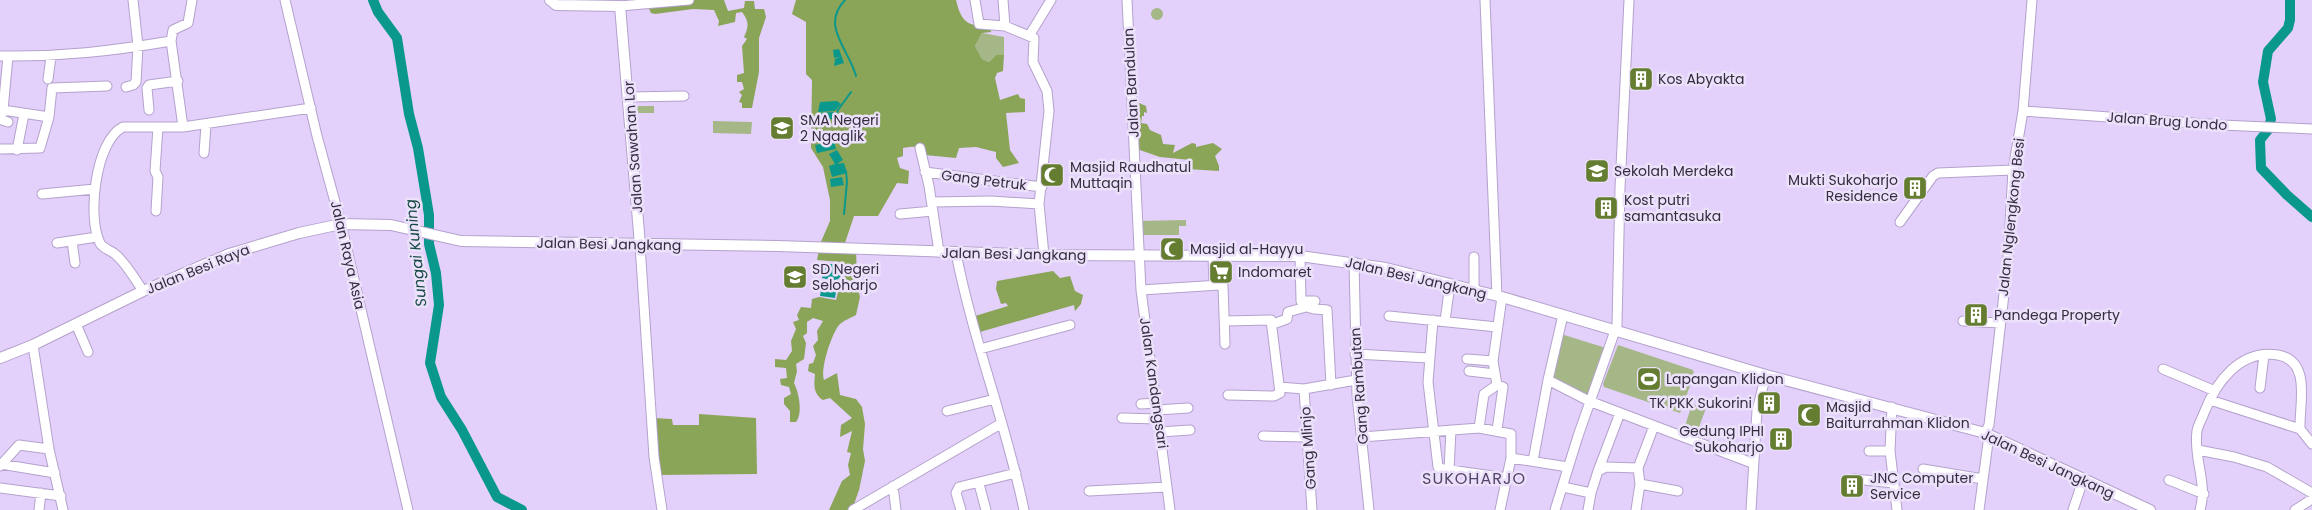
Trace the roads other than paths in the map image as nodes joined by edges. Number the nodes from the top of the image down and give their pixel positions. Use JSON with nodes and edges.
{"nodes":[{"id":1,"x":133,"y":0,"type":"edge"},
{"id":2,"x":192,"y":0,"type":"edge"},
{"id":3,"x":285,"y":0,"type":"edge"},
{"id":4,"x":550,"y":0,"type":"edge"},
{"id":5,"x":689,"y":0,"type":"edge"},
{"id":6,"x":975,"y":0,"type":"edge"},
{"id":7,"x":1003,"y":0,"type":"edge"},
{"id":8,"x":1051,"y":0,"type":"edge"},
{"id":9,"x":1127,"y":0,"type":"edge"},
{"id":10,"x":1485,"y":0,"type":"edge"},
{"id":11,"x":1629,"y":0,"type":"edge"},
{"id":12,"x":2032,"y":0,"type":"edge"},
{"id":13,"x":620,"y":6,"type":"junction"},
{"id":14,"x":1005,"y":26,"type":"junction"},
{"id":15,"x":1032,"y":37,"type":"junction"},
{"id":16,"x":172,"y":40,"type":"junction"},
{"id":17,"x":138,"y":46,"type":"junction"},
{"id":18,"x":4,"y":56,"type":"edge"},
{"id":19,"x":51,"y":57,"type":"junction"},
{"id":20,"x":48,"y":80,"type":"dead end"},
{"id":21,"x":178,"y":81,"type":"junction"},
{"id":22,"x":108,"y":86,"type":"dead end"},
{"id":23,"x":126,"y":88,"type":"dead end"},
{"id":24,"x":684,"y":96,"type":"dead end"},
{"id":25,"x":629,"y":97,"type":"junction"},
{"id":26,"x":312,"y":108,"type":"junction"},
{"id":27,"x":149,"y":110,"type":"dead end"},
{"id":28,"x":2023,"y":111,"type":"junction"},
{"id":29,"x":1,"y":113,"type":"edge"},
{"id":30,"x":24,"y":114,"type":"junction"},
{"id":31,"x":49,"y":117,"type":"junction"},
{"id":32,"x":8,"y":122,"type":"dead end"},
{"id":33,"x":206,"y":125,"type":"junction"},
{"id":34,"x":158,"y":127,"type":"junction"},
{"id":35,"x":183,"y":127,"type":"junction"},
{"id":36,"x":2312,"y":129,"type":"edge"},
{"id":37,"x":920,"y":148,"type":"dead end"},
{"id":38,"x":0,"y":149,"type":"edge"},
{"id":39,"x":17,"y":150,"type":"junction"},
{"id":40,"x":204,"y":153,"type":"dead end"},
{"id":41,"x":2013,"y":170,"type":"junction"},
{"id":42,"x":926,"y":172,"type":"junction"},
{"id":43,"x":1042,"y":187,"type":"junction"},
{"id":44,"x":95,"y":189,"type":"junction"},
{"id":45,"x":42,"y":194,"type":"dead end"},
{"id":46,"x":1039,"y":204,"type":"junction"},
{"id":47,"x":932,"y":206,"type":"junction"},
{"id":48,"x":156,"y":211,"type":"dead end"},
{"id":49,"x":900,"y":214,"type":"dead end"},
{"id":50,"x":1900,"y":222,"type":"dead end"},
{"id":51,"x":341,"y":224,"type":"junction"},
{"id":52,"x":98,"y":237,"type":"junction"},
{"id":53,"x":437,"y":237,"type":"joint"},
{"id":54,"x":72,"y":241,"type":"junction"},
{"id":55,"x":56,"y":243,"type":"dead end"},
{"id":56,"x":640,"y":245,"type":"junction"},
{"id":57,"x":939,"y":252,"type":"junction"},
{"id":58,"x":956,"y":253,"type":"junction"},
{"id":59,"x":1044,"y":255,"type":"junction"},
{"id":60,"x":1138,"y":256,"type":"junction"},
{"id":61,"x":1213,"y":256,"type":"junction"},
{"id":62,"x":1300,"y":256,"type":"junction"},
{"id":63,"x":1474,"y":257,"type":"dead end"},
{"id":64,"x":1354,"y":262,"type":"junction"},
{"id":65,"x":75,"y":263,"type":"dead end"},
{"id":66,"x":1450,"y":284,"type":"junction"},
{"id":67,"x":1214,"y":285,"type":"junction"},
{"id":68,"x":1141,"y":290,"type":"junction"},
{"id":69,"x":1474,"y":290,"type":"junction"},
{"id":70,"x":143,"y":291,"type":"junction"},
{"id":71,"x":1500,"y":296,"type":"junction"},
{"id":72,"x":1315,"y":301,"type":"dead end"},
{"id":73,"x":1304,"y":304,"type":"junction"},
{"id":74,"x":1563,"y":315,"type":"junction"},
{"id":75,"x":1390,"y":316,"type":"dead end"},
{"id":76,"x":1433,"y":320,"type":"junction"},
{"id":77,"x":1225,"y":321,"type":"junction"},
{"id":78,"x":1445,"y":321,"type":"junction"},
{"id":79,"x":1963,"y":321,"type":"dead end"},
{"id":80,"x":76,"y":324,"type":"junction"},
{"id":81,"x":1273,"y":324,"type":"junction"},
{"id":82,"x":2000,"y":324,"type":"junction"},
{"id":83,"x":1070,"y":325,"type":"dead end"},
{"id":84,"x":1497,"y":327,"type":"junction"},
{"id":85,"x":1616,"y":330,"type":"junction"},
{"id":86,"x":1225,"y":344,"type":"dead end"},
{"id":87,"x":33,"y":345,"type":"junction"},
{"id":88,"x":980,"y":349,"type":"junction"},
{"id":89,"x":88,"y":352,"type":"dead end"},
{"id":90,"x":1355,"y":354,"type":"junction"},
{"id":91,"x":2264,"y":355,"type":"junction"},
{"id":92,"x":0,"y":358,"type":"edge"},
{"id":93,"x":1429,"y":358,"type":"junction"},
{"id":94,"x":1467,"y":359,"type":"dead end"},
{"id":95,"x":1493,"y":361,"type":"junction"},
{"id":96,"x":2163,"y":369,"type":"dead end"},
{"id":97,"x":1469,"y":371,"type":"dead end"},
{"id":98,"x":1495,"y":374,"type":"junction"},
{"id":99,"x":1766,"y":375,"type":"junction"},
{"id":100,"x":1356,"y":380,"type":"junction"},
{"id":101,"x":1548,"y":380,"type":"junction"},
{"id":102,"x":1330,"y":385,"type":"junction"},
{"id":103,"x":1497,"y":385,"type":"junction"},
{"id":104,"x":1279,"y":387,"type":"junction"},
{"id":105,"x":2260,"y":388,"type":"dead end"},
{"id":106,"x":1304,"y":389,"type":"junction"},
{"id":107,"x":2215,"y":391,"type":"junction"},
{"id":108,"x":1228,"y":395,"type":"dead end"},
{"id":109,"x":995,"y":398,"type":"junction"},
{"id":110,"x":2210,"y":400,"type":"junction"},
{"id":111,"x":1589,"y":401,"type":"junction"},
{"id":112,"x":1141,"y":404,"type":"dead end"},
{"id":113,"x":1188,"y":408,"type":"dead end"},
{"id":114,"x":1892,"y":408,"type":"junction"},
{"id":115,"x":947,"y":410,"type":"dead end"},
{"id":116,"x":1157,"y":411,"type":"junction"},
{"id":117,"x":1620,"y":413,"type":"junction"},
{"id":118,"x":1122,"y":418,"type":"dead end"},
{"id":119,"x":1002,"y":423,"type":"junction"},
{"id":120,"x":1654,"y":426,"type":"junction"},
{"id":121,"x":1479,"y":428,"type":"junction"},
{"id":122,"x":2300,"y":429,"type":"junction"},
{"id":123,"x":1190,"y":430,"type":"dead end"},
{"id":124,"x":1451,"y":430,"type":"junction"},
{"id":125,"x":1496,"y":430,"type":"junction"},
{"id":126,"x":1435,"y":431,"type":"junction"},
{"id":127,"x":1160,"y":432,"type":"junction"},
{"id":128,"x":1987,"y":434,"type":"junction"},
{"id":129,"x":1263,"y":436,"type":"dead end"},
{"id":130,"x":1307,"y":437,"type":"junction"},
{"id":131,"x":1362,"y":437,"type":"junction"},
{"id":132,"x":2312,"y":444,"type":"edge"},
{"id":133,"x":49,"y":449,"type":"junction"},
{"id":134,"x":2198,"y":450,"type":"junction"},
{"id":135,"x":1869,"y":451,"type":"dead end"},
{"id":136,"x":1890,"y":451,"type":"junction"},
{"id":137,"x":1511,"y":458,"type":"junction"},
{"id":138,"x":1533,"y":461,"type":"junction"},
{"id":139,"x":1752,"y":463,"type":"junction"},
{"id":140,"x":1,"y":465,"type":"edge"},
{"id":141,"x":1568,"y":466,"type":"junction"},
{"id":142,"x":1638,"y":468,"type":"junction"},
{"id":143,"x":1923,"y":469,"type":"dead end"},
{"id":144,"x":1449,"y":470,"type":"junction"},
{"id":145,"x":1598,"y":471,"type":"junction"},
{"id":146,"x":55,"y":473,"type":"junction"},
{"id":147,"x":1016,"y":473,"type":"junction"},
{"id":148,"x":1507,"y":478,"type":"junction"},
{"id":149,"x":1854,"y":478,"type":"dead end"},
{"id":150,"x":1983,"y":479,"type":"junction"},
{"id":151,"x":2083,"y":480,"type":"junction"},
{"id":152,"x":2169,"y":480,"type":"dead end"},
{"id":153,"x":1894,"y":483,"type":"junction"},
{"id":154,"x":980,"y":484,"type":"junction"},
{"id":155,"x":1640,"y":484,"type":"junction"},
{"id":156,"x":893,"y":486,"type":"junction"},
{"id":157,"x":1167,"y":487,"type":"junction"},
{"id":158,"x":1562,"y":487,"type":"junction"},
{"id":159,"x":0,"y":488,"type":"edge"},
{"id":160,"x":1089,"y":491,"type":"dead end"},
{"id":161,"x":1678,"y":491,"type":"dead end"},
{"id":162,"x":41,"y":493,"type":"junction"},
{"id":163,"x":2312,"y":493,"type":"edge"},
{"id":164,"x":1591,"y":494,"type":"junction"},
{"id":165,"x":2204,"y":494,"type":"junction"},
{"id":166,"x":61,"y":496,"type":"junction"},
{"id":167,"x":2312,"y":499,"type":"edge"},
{"id":168,"x":39,"y":510,"type":"edge"},
{"id":169,"x":63,"y":510,"type":"edge"},
{"id":170,"x":408,"y":510,"type":"edge"},
{"id":171,"x":662,"y":510,"type":"edge"},
{"id":172,"x":853,"y":510,"type":"edge"},
{"id":173,"x":896,"y":510,"type":"edge"},
{"id":174,"x":961,"y":510,"type":"edge"},
{"id":175,"x":986,"y":510,"type":"edge"},
{"id":176,"x":1024,"y":510,"type":"edge"},
{"id":177,"x":1170,"y":510,"type":"edge"},
{"id":178,"x":1312,"y":510,"type":"edge"},
{"id":179,"x":1369,"y":510,"type":"edge"},
{"id":180,"x":1501,"y":510,"type":"edge"},
{"id":181,"x":1555,"y":510,"type":"edge"},
{"id":182,"x":1588,"y":510,"type":"edge"},
{"id":183,"x":1636,"y":510,"type":"edge"},
{"id":184,"x":1751,"y":510,"type":"edge"},
{"id":185,"x":1898,"y":510,"type":"edge"},
{"id":186,"x":1979,"y":510,"type":"edge"},
{"id":187,"x":2073,"y":510,"type":"edge"},
{"id":188,"x":2150,"y":510,"type":"edge"},
{"id":189,"x":2200,"y":510,"type":"edge"},
{"id":190,"x":2295,"y":510,"type":"edge"}],
"edges":[{"from":1,"to":17,"type":"street"},
{"from":2,"to":16,"type":"street"},
{"from":3,"to":26,"type":"street","name":"Jalan Raya Asia"},
{"from":4,"to":13,"type":"main road"},
{"from":5,"to":13,"type":"street"},
{"from":6,"to":14,"type":"street"},
{"from":7,"to":14,"type":"street"},
{"from":8,"to":15,"type":"street"},
{"from":9,"to":60,"type":"street","name":"Jalan Bandulan"},
{"from":10,"to":71,"type":"street"},
{"from":11,"to":85,"type":"street"},
{"from":12,"to":28,"type":"street","name":"Jalan Nglengkong Besi"},
{"from":13,"to":25,"type":"main road","name":"Jalan Sawahan Lor"},
{"from":14,"to":15,"type":"street"},
{"from":15,"to":43,"type":"street"},
{"from":16,"to":17,"type":"street"},
{"from":16,"to":21,"type":"street"},
{"from":17,"to":19,"type":"street"},
{"from":17,"to":23,"type":"street"},
{"from":18,"to":19,"type":"street"},
{"from":18,"to":29,"type":"street"},
{"from":19,"to":20,"type":"street"},
{"from":21,"to":27,"type":"street"},
{"from":21,"to":35,"type":"street"},
{"from":22,"to":31,"type":"street"},
{"from":24,"to":25,"type":"street"},
{"from":25,"to":56,"type":"main road","name":"Jalan Sawahan Lor"},
{"from":26,"to":33,"type":"street"},
{"from":26,"to":51,"type":"street","name":"Jalan Raya Asia"},
{"from":28,"to":36,"type":"street","name":"Jalan Brug Londo"},
{"from":28,"to":41,"type":"street","name":"Jalan Nglengkong Besi"},
{"from":29,"to":30,"type":"street"},
{"from":29,"to":32,"type":"street"},
{"from":30,"to":31,"type":"street"},
{"from":30,"to":39,"type":"street"},
{"from":31,"to":39,"type":"street"},
{"from":33,"to":35,"type":"street"},
{"from":33,"to":40,"type":"street"},
{"from":34,"to":35,"type":"street"},
{"from":34,"to":44,"type":"street"},
{"from":34,"to":48,"type":"street"},
{"from":37,"to":42,"type":"street"},
{"from":38,"to":39,"type":"street"},
{"from":41,"to":50,"type":"street"},
{"from":41,"to":82,"type":"street","name":"Jalan Nglengkong Besi"},
{"from":42,"to":43,"type":"street","name":"Gang Petruk"},
{"from":42,"to":47,"type":"street"},
{"from":43,"to":46,"type":"street"},
{"from":44,"to":45,"type":"street"},
{"from":44,"to":52,"type":"street"},
{"from":46,"to":47,"type":"street"},
{"from":46,"to":59,"type":"street"},
{"from":47,"to":49,"type":"street"},
{"from":47,"to":57,"type":"street"},
{"from":51,"to":53,"type":"main road","name":"Jalan Besi Raya"},
{"from":51,"to":70,"type":"main road","name":"Jalan Besi Raya"},
{"from":51,"to":170,"type":"street","name":"Jalan Raya Asia"},
{"from":52,"to":54,"type":"street"},
{"from":52,"to":70,"type":"street"},
{"from":53,"to":56,"type":"main road","name":"Jalan Besi Jangkang"},
{"from":54,"to":55,"type":"street"},
{"from":54,"to":65,"type":"street"},
{"from":56,"to":57,"type":"main road","name":"Jalan Besi Jangkang"},
{"from":56,"to":171,"type":"street","name":"Jalan Sawahan Lor"},
{"from":57,"to":58,"type":"main road","name":"Jalan Besi Jangkang"},
{"from":58,"to":59,"type":"main road","name":"Jalan Besi Jangkang"},
{"from":58,"to":88,"type":"street"},
{"from":59,"to":60,"type":"main road","name":"Jalan Besi Jangkang"},
{"from":60,"to":61,"type":"main road","name":"Jalan Besi Jangkang"},
{"from":60,"to":68,"type":"street","name":"Jalan Kandangsari"},
{"from":61,"to":62,"type":"main road","name":"Jalan Besi Jangkang"},
{"from":61,"to":67,"type":"street"},
{"from":62,"to":64,"type":"main road","name":"Jalan Besi Jangkang"},
{"from":62,"to":73,"type":"street"},
{"from":63,"to":69,"type":"street"},
{"from":64,"to":66,"type":"main road","name":"Jalan Besi Jangkang"},
{"from":64,"to":90,"type":"street","name":"Gang Rambutan"},
{"from":66,"to":69,"type":"main road","name":"Jalan Besi Jangkang"},
{"from":66,"to":78,"type":"street"},
{"from":67,"to":68,"type":"street"},
{"from":67,"to":77,"type":"street"},
{"from":68,"to":116,"type":"street","name":"Jalan Kandangsari"},
{"from":69,"to":71,"type":"main road","name":"Jalan Besi Jangkang"},
{"from":70,"to":80,"type":"main road","name":"Jalan Besi Raya"},
{"from":71,"to":74,"type":"main road","name":"Jalan Besi Jangkang"},
{"from":71,"to":84,"type":"street"},
{"from":72,"to":73,"type":"street"},
{"from":73,"to":81,"type":"street"},
{"from":73,"to":102,"type":"street"},
{"from":74,"to":85,"type":"main road","name":"Jalan Besi Jangkang"},
{"from":74,"to":101,"type":"street"},
{"from":75,"to":76,"type":"street"},
{"from":76,"to":78,"type":"street"},
{"from":76,"to":93,"type":"street"},
{"from":77,"to":81,"type":"street"},
{"from":77,"to":86,"type":"street"},
{"from":78,"to":84,"type":"street"},
{"from":79,"to":82,"type":"street"},
{"from":80,"to":87,"type":"main road","name":"Jalan Besi Raya"},
{"from":80,"to":89,"type":"street"},
{"from":81,"to":104,"type":"street"},
{"from":82,"to":128,"type":"street","name":"Jalan Nglengkong Besi"},
{"from":83,"to":88,"type":"street"},
{"from":84,"to":95,"type":"street"},
{"from":85,"to":99,"type":"main road","name":"Jalan Besi Jangkang"},
{"from":85,"to":111,"type":"street"},
{"from":87,"to":92,"type":"main road","name":"Jalan Besi Raya"},
{"from":87,"to":133,"type":"street"},
{"from":88,"to":109,"type":"street"},
{"from":90,"to":93,"type":"street"},
{"from":90,"to":100,"type":"street","name":"Gang Rambutan"},
{"from":91,"to":105,"type":"street"},
{"from":91,"to":107,"type":"street"},
{"from":91,"to":122,"type":"street"},
{"from":93,"to":126,"type":"street"},
{"from":94,"to":95,"type":"street"},
{"from":95,"to":98,"type":"street"},
{"from":96,"to":107,"type":"street"},
{"from":97,"to":98,"type":"street"},
{"from":98,"to":103,"type":"street"},
{"from":99,"to":114,"type":"main road","name":"Jalan Besi Jangkang"},
{"from":99,"to":139,"type":"street"},
{"from":100,"to":102,"type":"street"},
{"from":100,"to":131,"type":"street","name":"Gang Rambutan"},
{"from":101,"to":111,"type":"street"},
{"from":101,"to":138,"type":"street"},
{"from":102,"to":106,"type":"street"},
{"from":103,"to":121,"type":"street"},
{"from":103,"to":125,"type":"street"},
{"from":104,"to":106,"type":"street","name":"Gang Mlinjo"},
{"from":104,"to":108,"type":"street"},
{"from":106,"to":130,"type":"street","name":"Gang Mlinjo"},
{"from":107,"to":110,"type":"street"},
{"from":109,"to":115,"type":"street"},
{"from":109,"to":119,"type":"street"},
{"from":110,"to":122,"type":"street"},
{"from":110,"to":134,"type":"street"},
{"from":111,"to":117,"type":"street"},
{"from":111,"to":141,"type":"street"},
{"from":112,"to":116,"type":"street"},
{"from":113,"to":116,"type":"street"},
{"from":114,"to":128,"type":"main road","name":"Jalan Besi Jangkang"},
{"from":114,"to":136,"type":"street"},
{"from":116,"to":118,"type":"street"},
{"from":116,"to":127,"type":"street","name":"Jalan Kandangsari"},
{"from":117,"to":120,"type":"street"},
{"from":117,"to":145,"type":"street"},
{"from":119,"to":147,"type":"street"},
{"from":119,"to":156,"type":"street"},
{"from":120,"to":139,"type":"street"},
{"from":120,"to":142,"type":"street"},
{"from":121,"to":124,"type":"street"},
{"from":121,"to":125,"type":"street"},
{"from":122,"to":132,"type":"street"},
{"from":123,"to":127,"type":"street"},
{"from":124,"to":126,"type":"street"},
{"from":124,"to":144,"type":"street"},
{"from":125,"to":137,"type":"street"},
{"from":126,"to":131,"type":"street"},
{"from":126,"to":144,"type":"street"},
{"from":127,"to":157,"type":"street","name":"Jalan Kandangsari"},
{"from":128,"to":150,"type":"street","name":"Jalan Nglengkong Besi"},
{"from":128,"to":151,"type":"main road","name":"Jalan Besi Jangkang"},
{"from":129,"to":130,"type":"street"},
{"from":130,"to":178,"type":"street","name":"Gang Mlinjo"},
{"from":131,"to":179,"type":"street","name":"Gang Rambutan"},
{"from":133,"to":140,"type":"street"},
{"from":133,"to":146,"type":"street"},
{"from":134,"to":163,"type":"street"},
{"from":134,"to":165,"type":"street"},
{"from":135,"to":136,"type":"street"},
{"from":136,"to":153,"type":"street"},
{"from":137,"to":138,"type":"street"},
{"from":137,"to":148,"type":"street"},
{"from":138,"to":141,"type":"street"},
{"from":139,"to":184,"type":"street"},
{"from":140,"to":146,"type":"street"},
{"from":141,"to":158,"type":"street"},
{"from":142,"to":145,"type":"street"},
{"from":142,"to":155,"type":"street"},
{"from":143,"to":150,"type":"street"},
{"from":144,"to":148,"type":"street"},
{"from":145,"to":164,"type":"street"},
{"from":146,"to":166,"type":"street"},
{"from":147,"to":154,"type":"street"},
{"from":147,"to":176,"type":"street"},
{"from":148,"to":180,"type":"street"},
{"from":149,"to":153,"type":"street"},
{"from":150,"to":186,"type":"street","name":"Jalan Nglengkong Besi"},
{"from":151,"to":187,"type":"street"},
{"from":151,"to":188,"type":"main road","name":"Jalan Besi Jangkang"},
{"from":152,"to":165,"type":"street"},
{"from":153,"to":185,"type":"street"},
{"from":154,"to":174,"type":"street"},
{"from":154,"to":175,"type":"street"},
{"from":155,"to":161,"type":"street"},
{"from":155,"to":183,"type":"street"},
{"from":156,"to":172,"type":"street"},
{"from":156,"to":173,"type":"street"},
{"from":157,"to":160,"type":"street"},
{"from":157,"to":177,"type":"street","name":"Jalan Kandangsari"},
{"from":158,"to":164,"type":"street"},
{"from":158,"to":181,"type":"street"},
{"from":159,"to":162,"type":"street"},
{"from":162,"to":166,"type":"street"},
{"from":162,"to":168,"type":"street"},
{"from":164,"to":182,"type":"street"},
{"from":165,"to":189,"type":"street"},
{"from":166,"to":169,"type":"street"},
{"from":167,"to":190,"type":"street"}]}
